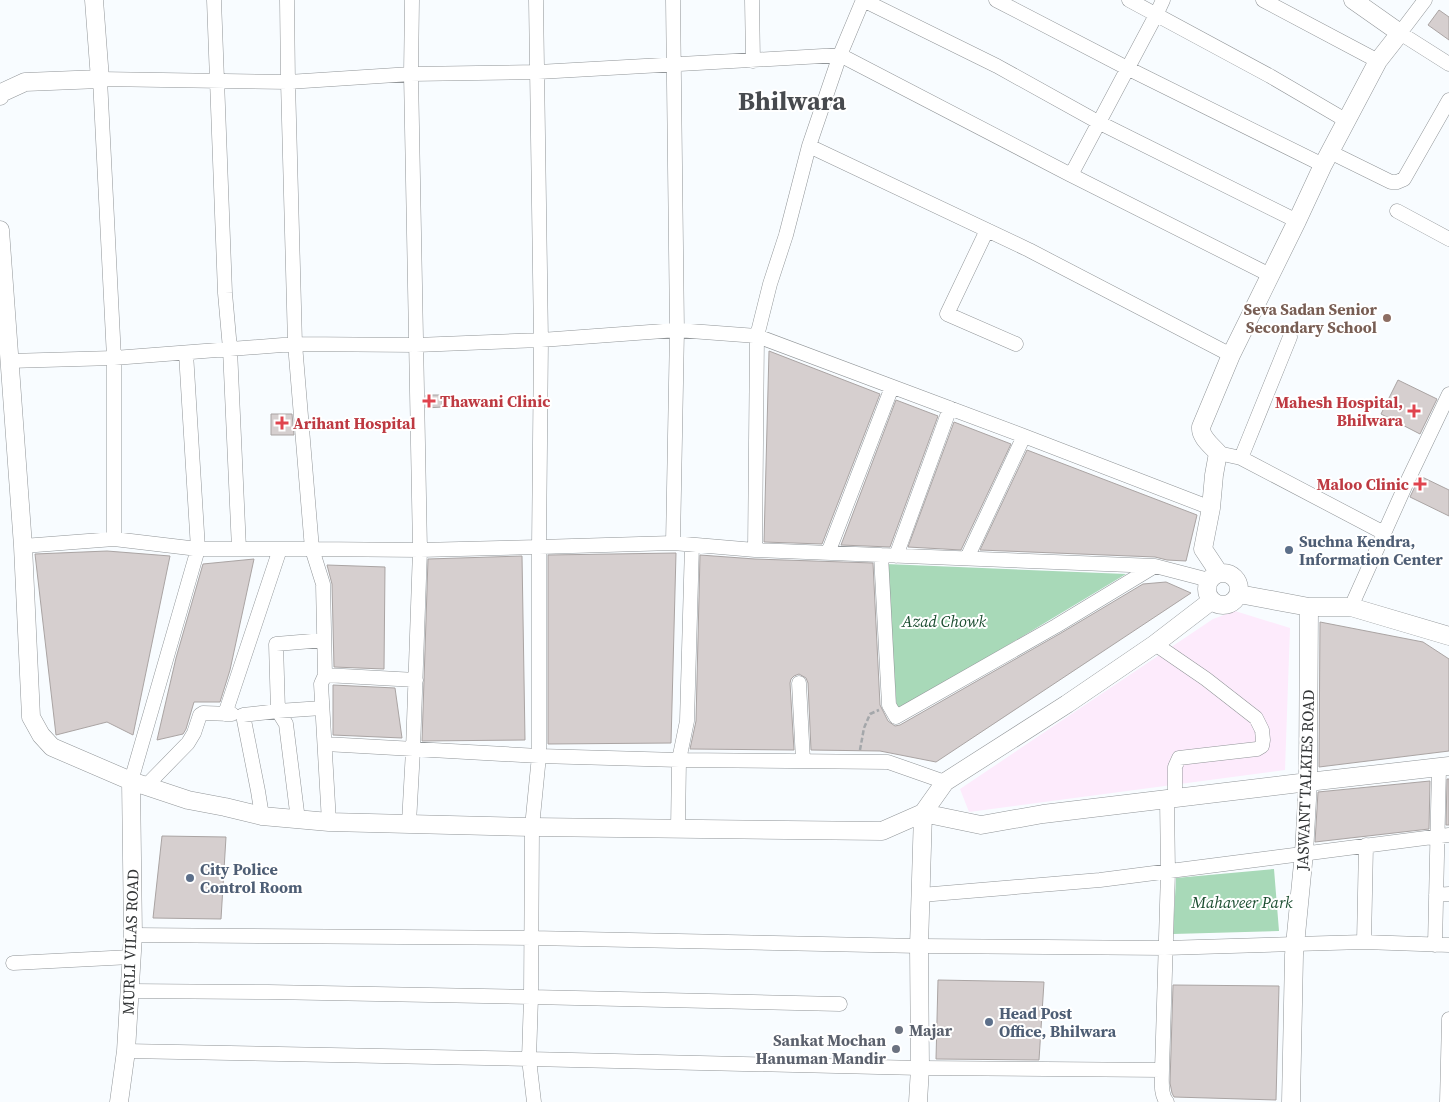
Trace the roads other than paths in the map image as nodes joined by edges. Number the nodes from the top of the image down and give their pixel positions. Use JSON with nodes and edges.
{"nodes":[{"id":1,"x":94,"y":0,"type":"edge"},
{"id":2,"x":214,"y":0,"type":"edge"},
{"id":3,"x":287,"y":0,"type":"edge"},
{"id":4,"x":412,"y":0,"type":"edge"},
{"id":5,"x":536,"y":0,"type":"edge"},
{"id":6,"x":673,"y":0,"type":"edge"},
{"id":7,"x":752,"y":0,"type":"edge"},
{"id":8,"x":863,"y":0,"type":"edge"},
{"id":9,"x":996,"y":0,"type":"edge"},
{"id":10,"x":1129,"y":0,"type":"edge"},
{"id":11,"x":1163,"y":0,"type":"edge"},
{"id":12,"x":1263,"y":0,"type":"edge"},
{"id":13,"x":1353,"y":0,"type":"edge"},
{"id":14,"x":1425,"y":0,"type":"edge"},
{"id":15,"x":1156,"y":15,"type":"junction"},
{"id":16,"x":1400,"y":33,"type":"junction"},
{"id":17,"x":840,"y":55,"type":"junction"},
{"id":18,"x":753,"y":61,"type":"junction"},
{"id":19,"x":1378,"y":61,"type":"junction"},
{"id":20,"x":675,"y":64,"type":"junction"},
{"id":21,"x":1449,"y":64,"type":"edge"},
{"id":22,"x":1127,"y":68,"type":"junction"},
{"id":23,"x":538,"y":72,"type":"junction"},
{"id":24,"x":411,"y":74,"type":"junction"},
{"id":25,"x":100,"y":79,"type":"junction"},
{"id":26,"x":217,"y":80,"type":"junction"},
{"id":27,"x":288,"y":82,"type":"junction"},
{"id":28,"x":0,"y":96,"type":"edge"},
{"id":29,"x":1449,"y":100,"type":"edge"},
{"id":30,"x":1346,"y":121,"type":"junction"},
{"id":31,"x":1098,"y":122,"type":"junction"},
{"id":32,"x":809,"y":146,"type":"junction"},
{"id":33,"x":1327,"y":158,"type":"junction"},
{"id":34,"x":1071,"y":175,"type":"junction"},
{"id":35,"x":1397,"y":211,"type":"dead end"},
{"id":36,"x":1297,"y":221,"type":"junction"},
{"id":37,"x":0,"y":230,"type":"edge"},
{"id":38,"x":987,"y":230,"type":"junction"},
{"id":39,"x":1449,"y":239,"type":"edge"},
{"id":40,"x":1270,"y":276,"type":"junction"},
{"id":41,"x":677,"y":330,"type":"junction"},
{"id":42,"x":757,"y":336,"type":"junction"},
{"id":43,"x":1290,"y":337,"type":"dead end"},
{"id":44,"x":541,"y":340,"type":"junction"},
{"id":45,"x":295,"y":344,"type":"junction"},
{"id":46,"x":1016,"y":344,"type":"dead end"},
{"id":47,"x":416,"y":345,"type":"junction"},
{"id":48,"x":230,"y":349,"type":"junction"},
{"id":49,"x":186,"y":353,"type":"junction"},
{"id":50,"x":1231,"y":355,"type":"junction"},
{"id":51,"x":114,"y":358,"type":"junction"},
{"id":52,"x":9,"y":361,"type":"junction"},
{"id":53,"x":892,"y":387,"type":"junction"},
{"id":54,"x":1449,"y":394,"type":"edge"},
{"id":55,"x":950,"y":408,"type":"junction"},
{"id":56,"x":1024,"y":436,"type":"junction"},
{"id":57,"x":1218,"y":453,"type":"junction"},
{"id":58,"x":1241,"y":458,"type":"junction"},
{"id":59,"x":1211,"y":508,"type":"junction"},
{"id":60,"x":1384,"y":534,"type":"junction"},
{"id":61,"x":114,"y":539,"type":"junction"},
{"id":62,"x":673,"y":543,"type":"junction"},
{"id":63,"x":692,"y":544,"type":"junction"},
{"id":64,"x":23,"y":546,"type":"junction"},
{"id":65,"x":539,"y":547,"type":"junction"},
{"id":66,"x":198,"y":549,"type":"junction"},
{"id":67,"x":239,"y":549,"type":"junction"},
{"id":68,"x":280,"y":549,"type":"junction"},
{"id":69,"x":312,"y":549,"type":"junction"},
{"id":70,"x":420,"y":550,"type":"junction"},
{"id":71,"x":755,"y":550,"type":"junction"},
{"id":72,"x":828,"y":553,"type":"junction"},
{"id":73,"x":881,"y":555,"type":"junction"},
{"id":74,"x":896,"y":556,"type":"junction"},
{"id":75,"x":967,"y":558,"type":"junction"},
{"id":76,"x":1155,"y":566,"type":"junction"},
{"id":77,"x":1214,"y":577,"type":"junction"},
{"id":78,"x":1239,"y":594,"type":"junction"},
{"id":79,"x":1211,"y":601,"type":"junction"},
{"id":80,"x":1310,"y":607,"type":"junction"},
{"id":81,"x":1351,"y":608,"type":"junction"},
{"id":82,"x":1449,"y":636,"type":"edge"},
{"id":83,"x":324,"y":640,"type":"junction"},
{"id":84,"x":1155,"y":644,"type":"junction"},
{"id":85,"x":325,"y":675,"type":"junction"},
{"id":86,"x":416,"y":680,"type":"junction"},
{"id":87,"x":799,"y":683,"type":"dead end"},
{"id":88,"x":322,"y":708,"type":"junction"},
{"id":89,"x":278,"y":711,"type":"junction"},
{"id":90,"x":225,"y":714,"type":"junction"},
{"id":91,"x":243,"y":715,"type":"junction"},
{"id":92,"x":325,"y":744,"type":"junction"},
{"id":93,"x":413,"y":750,"type":"junction"},
{"id":94,"x":539,"y":756,"type":"junction"},
{"id":95,"x":679,"y":760,"type":"junction"},
{"id":96,"x":802,"y":761,"type":"junction"},
{"id":97,"x":1444,"y":766,"type":"edge"},
{"id":98,"x":945,"y":782,"type":"junction"},
{"id":99,"x":1308,"y":782,"type":"junction"},
{"id":100,"x":139,"y":784,"type":"junction"},
{"id":101,"x":1171,"y":799,"type":"junction"},
{"id":102,"x":924,"y":813,"type":"junction"},
{"id":103,"x":262,"y":816,"type":"junction"},
{"id":104,"x":298,"y":820,"type":"junction"},
{"id":105,"x":329,"y":822,"type":"junction"},
{"id":106,"x":409,"y":823,"type":"junction"},
{"id":107,"x":532,"y":827,"type":"junction"},
{"id":108,"x":678,"y":829,"type":"junction"},
{"id":109,"x":1443,"y":836,"type":"edge"},
{"id":110,"x":1366,"y":845,"type":"junction"},
{"id":111,"x":1304,"y":852,"type":"junction"},
{"id":112,"x":1168,"y":872,"type":"junction"},
{"id":113,"x":1442,"y":894,"type":"edge"},
{"id":114,"x":921,"y":895,"type":"junction"},
{"id":115,"x":133,"y":935,"type":"junction"},
{"id":116,"x":532,"y":938,"type":"junction"},
{"id":117,"x":1364,"y":942,"type":"junction"},
{"id":118,"x":1295,"y":945,"type":"junction"},
{"id":119,"x":1435,"y":945,"type":"junction"},
{"id":120,"x":1449,"y":945,"type":"edge"},
{"id":121,"x":919,"y":946,"type":"junction"},
{"id":122,"x":1165,"y":948,"type":"junction"},
{"id":123,"x":131,"y":957,"type":"junction"},
{"id":124,"x":13,"y":963,"type":"dead end"},
{"id":125,"x":129,"y":991,"type":"junction"},
{"id":126,"x":531,"y":998,"type":"junction"},
{"id":127,"x":840,"y":1004,"type":"dead end"},
{"id":128,"x":1449,"y":1019,"type":"edge"},
{"id":129,"x":126,"y":1051,"type":"junction"},
{"id":130,"x":1448,"y":1052,"type":"edge"},
{"id":131,"x":529,"y":1059,"type":"junction"},
{"id":132,"x":920,"y":1068,"type":"junction"},
{"id":133,"x":1162,"y":1070,"type":"junction"},
{"id":134,"x":119,"y":1102,"type":"edge"},
{"id":135,"x":534,"y":1102,"type":"edge"},
{"id":136,"x":918,"y":1102,"type":"edge"},
{"id":137,"x":1167,"y":1102,"type":"edge"},
{"id":138,"x":1291,"y":1102,"type":"edge"},
{"id":139,"x":1447,"y":1102,"type":"edge"}],
"edges":[{"from":1,"to":25,"type":"street"},
{"from":2,"to":26,"type":"street"},
{"from":3,"to":27,"type":"street"},
{"from":4,"to":24,"type":"street"},
{"from":5,"to":23,"type":"street"},
{"from":6,"to":20,"type":"street"},
{"from":7,"to":18,"type":"street"},
{"from":8,"to":17,"type":"street"},
{"from":8,"to":31,"type":"street"},
{"from":9,"to":22,"type":"street"},
{"from":10,"to":15,"type":"street"},
{"from":11,"to":15,"type":"street"},
{"from":12,"to":19,"type":"street"},
{"from":13,"to":16,"type":"street"},
{"from":14,"to":16,"type":"street"},
{"from":15,"to":22,"type":"street"},
{"from":15,"to":30,"type":"street"},
{"from":16,"to":19,"type":"street"},
{"from":16,"to":21,"type":"street"},
{"from":17,"to":18,"type":"street"},
{"from":17,"to":32,"type":"street"},
{"from":17,"to":34,"type":"street"},
{"from":18,"to":20,"type":"street"},
{"from":19,"to":30,"type":"street"},
{"from":20,"to":23,"type":"street"},
{"from":20,"to":41,"type":"street"},
{"from":22,"to":31,"type":"street"},
{"from":22,"to":33,"type":"street"},
{"from":23,"to":24,"type":"street"},
{"from":23,"to":44,"type":"street"},
{"from":24,"to":27,"type":"street"},
{"from":24,"to":47,"type":"street"},
{"from":25,"to":26,"type":"street"},
{"from":25,"to":28,"type":"street"},
{"from":25,"to":51,"type":"street"},
{"from":26,"to":27,"type":"street"},
{"from":26,"to":48,"type":"street"},
{"from":27,"to":45,"type":"street"},
{"from":29,"to":33,"type":"street"},
{"from":30,"to":33,"type":"street"},
{"from":31,"to":34,"type":"street"},
{"from":31,"to":36,"type":"street"},
{"from":32,"to":38,"type":"street"},
{"from":32,"to":42,"type":"street"},
{"from":33,"to":36,"type":"street"},
{"from":34,"to":40,"type":"street"},
{"from":35,"to":39,"type":"street"},
{"from":36,"to":40,"type":"street"},
{"from":37,"to":52,"type":"street"},
{"from":38,"to":46,"type":"street"},
{"from":38,"to":50,"type":"street"},
{"from":40,"to":50,"type":"street"},
{"from":41,"to":42,"type":"street"},
{"from":41,"to":44,"type":"street"},
{"from":41,"to":62,"type":"street"},
{"from":42,"to":53,"type":"street"},
{"from":42,"to":71,"type":"street"},
{"from":43,"to":58,"type":"street"},
{"from":44,"to":47,"type":"street"},
{"from":44,"to":65,"type":"street"},
{"from":45,"to":47,"type":"street"},
{"from":45,"to":48,"type":"street"},
{"from":45,"to":69,"type":"street"},
{"from":47,"to":70,"type":"street"},
{"from":48,"to":49,"type":"street"},
{"from":48,"to":67,"type":"street"},
{"from":49,"to":51,"type":"street"},
{"from":49,"to":66,"type":"street"},
{"from":50,"to":57,"type":"street"},
{"from":51,"to":52,"type":"street"},
{"from":51,"to":61,"type":"street"},
{"from":52,"to":64,"type":"street"},
{"from":53,"to":55,"type":"street"},
{"from":53,"to":72,"type":"street"},
{"from":54,"to":60,"type":"street"},
{"from":55,"to":56,"type":"street"},
{"from":55,"to":74,"type":"street"},
{"from":56,"to":59,"type":"street"},
{"from":56,"to":75,"type":"street"},
{"from":57,"to":58,"type":"street"},
{"from":57,"to":59,"type":"street"},
{"from":58,"to":60,"type":"street"},
{"from":59,"to":77,"type":"street"},
{"from":60,"to":81,"type":"street"},
{"from":61,"to":64,"type":"street"},
{"from":61,"to":66,"type":"street"},
{"from":62,"to":63,"type":"street"},
{"from":62,"to":65,"type":"street"},
{"from":63,"to":71,"type":"street"},
{"from":63,"to":95,"type":"street"},
{"from":64,"to":100,"type":"street"},
{"from":65,"to":70,"type":"street"},
{"from":65,"to":94,"type":"street"},
{"from":66,"to":67,"type":"street"},
{"from":66,"to":100,"type":"street"},
{"from":67,"to":68,"type":"street"},
{"from":68,"to":69,"type":"street"},
{"from":68,"to":90,"type":"street"},
{"from":69,"to":70,"type":"street"},
{"from":69,"to":83,"type":"street"},
{"from":70,"to":86,"type":"street"},
{"from":71,"to":72,"type":"street"},
{"from":72,"to":73,"type":"street"},
{"from":73,"to":74,"type":"street"},
{"from":73,"to":76,"type":"street"},
{"from":74,"to":75,"type":"street"},
{"from":75,"to":76,"type":"street"},
{"from":76,"to":77,"type":"street"},
{"from":77,"to":78,"type":"street"},
{"from":77,"to":79,"type":"street"},
{"from":78,"to":79,"type":"street"},
{"from":78,"to":80,"type":"street"},
{"from":79,"to":84,"type":"street"},
{"from":80,"to":81,"type":"street"},
{"from":80,"to":99,"type":"street","name":"JASWANT TALKIES ROAD"},
{"from":81,"to":82,"type":"street"},
{"from":83,"to":85,"type":"street"},
{"from":83,"to":89,"type":"street"},
{"from":84,"to":98,"type":"street"},
{"from":84,"to":101,"type":"street"},
{"from":85,"to":86,"type":"street"},
{"from":85,"to":88,"type":"street"},
{"from":86,"to":93,"type":"street"},
{"from":87,"to":96,"type":"street"},
{"from":88,"to":89,"type":"street"},
{"from":88,"to":92,"type":"street"},
{"from":89,"to":91,"type":"street"},
{"from":89,"to":104,"type":"street"},
{"from":90,"to":91,"type":"street"},
{"from":90,"to":100,"type":"street"},
{"from":91,"to":103,"type":"street"},
{"from":92,"to":93,"type":"street"},
{"from":92,"to":105,"type":"street"},
{"from":93,"to":94,"type":"street"},
{"from":93,"to":106,"type":"street"},
{"from":94,"to":95,"type":"street"},
{"from":94,"to":107,"type":"street"},
{"from":95,"to":96,"type":"street"},
{"from":95,"to":108,"type":"street"},
{"from":96,"to":98,"type":"street"},
{"from":97,"to":99,"type":"street"},
{"from":97,"to":109,"type":"street"},
{"from":98,"to":102,"type":"street"},
{"from":99,"to":101,"type":"street"},
{"from":99,"to":111,"type":"street","name":"JASWANT TALKIES ROAD"},
{"from":100,"to":103,"type":"street"},
{"from":100,"to":115,"type":"street","name":"MURLI VILAS ROAD"},
{"from":101,"to":102,"type":"street"},
{"from":101,"to":112,"type":"street"},
{"from":102,"to":108,"type":"street"},
{"from":102,"to":114,"type":"street"},
{"from":103,"to":104,"type":"street"},
{"from":104,"to":105,"type":"street"},
{"from":105,"to":106,"type":"street"},
{"from":106,"to":107,"type":"street"},
{"from":107,"to":108,"type":"street"},
{"from":107,"to":116,"type":"street"},
{"from":109,"to":110,"type":"street"},
{"from":109,"to":113,"type":"street"},
{"from":110,"to":111,"type":"street"},
{"from":110,"to":117,"type":"street"},
{"from":111,"to":112,"type":"street"},
{"from":111,"to":118,"type":"street","name":"JASWANT TALKIES ROAD"},
{"from":112,"to":114,"type":"street"},
{"from":112,"to":122,"type":"street"},
{"from":113,"to":119,"type":"street"},
{"from":114,"to":121,"type":"street"},
{"from":115,"to":116,"type":"street"},
{"from":115,"to":123,"type":"street","name":"MURLI VILAS ROAD"},
{"from":116,"to":121,"type":"street"},
{"from":116,"to":126,"type":"street"},
{"from":117,"to":118,"type":"street"},
{"from":117,"to":119,"type":"street"},
{"from":118,"to":122,"type":"street"},
{"from":118,"to":138,"type":"street","name":"JASWANT TALKIES ROAD"},
{"from":119,"to":120,"type":"street"},
{"from":121,"to":122,"type":"street"},
{"from":121,"to":132,"type":"street"},
{"from":122,"to":133,"type":"street"},
{"from":123,"to":124,"type":"street"},
{"from":123,"to":125,"type":"street","name":"MURLI VILAS ROAD"},
{"from":125,"to":126,"type":"street"},
{"from":125,"to":129,"type":"street","name":"MURLI VILAS ROAD"},
{"from":126,"to":127,"type":"street"},
{"from":126,"to":131,"type":"street"},
{"from":128,"to":130,"type":"street"},
{"from":129,"to":131,"type":"street"},
{"from":129,"to":134,"type":"street","name":"MURLI VILAS ROAD"},
{"from":130,"to":139,"type":"street"},
{"from":131,"to":132,"type":"street"},
{"from":131,"to":135,"type":"street"},
{"from":132,"to":133,"type":"street"},
{"from":132,"to":136,"type":"street"},
{"from":133,"to":137,"type":"street"}]}
